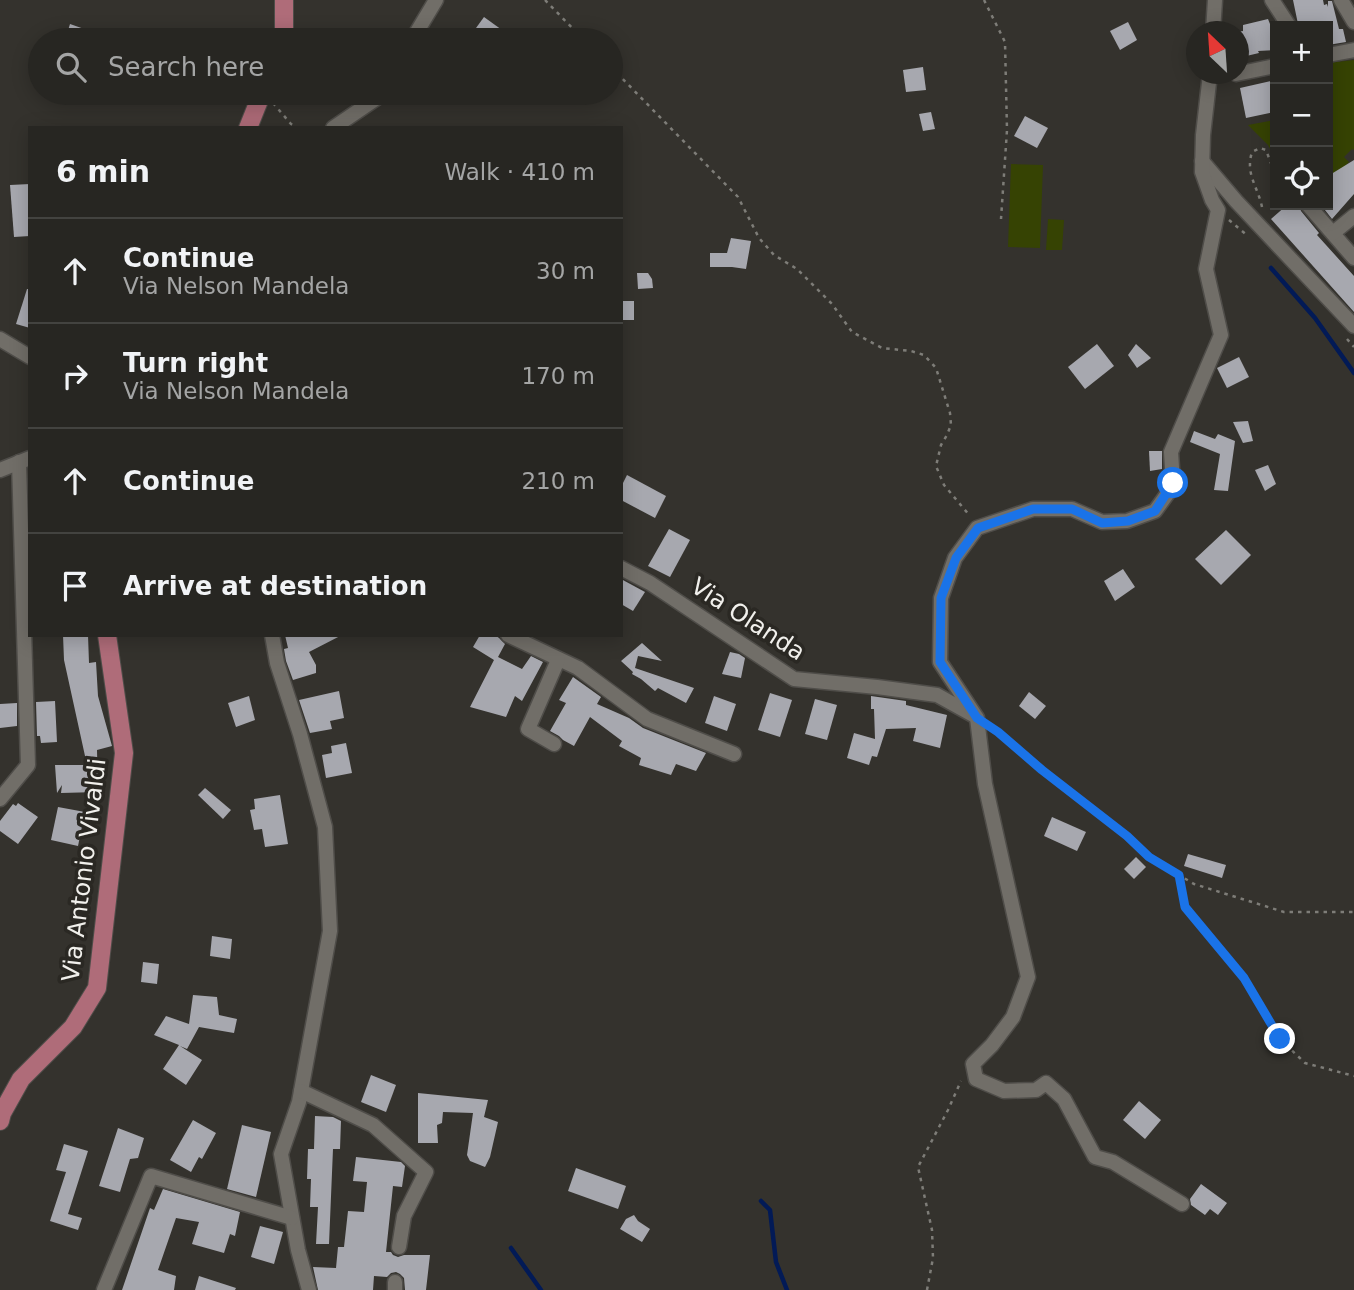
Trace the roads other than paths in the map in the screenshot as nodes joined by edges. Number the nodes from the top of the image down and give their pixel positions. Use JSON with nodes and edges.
{"nodes":[{"id":1,"x":284,"y":0,"type":"edge"},
{"id":2,"x":436,"y":0,"type":"edge"},
{"id":3,"x":1215,"y":0,"type":"edge"},
{"id":4,"x":1272,"y":0,"type":"edge"},
{"id":5,"x":1341,"y":0,"type":"edge"},
{"id":6,"x":1214,"y":21,"type":"edge"},
{"id":7,"x":1286,"y":21,"type":"edge"},
{"id":8,"x":1354,"y":22,"type":"edge"},
{"id":9,"x":284,"y":28,"type":"edge"},
{"id":10,"x":419,"y":28,"type":"edge"},
{"id":11,"x":1354,"y":50,"type":"edge"},
{"id":12,"x":1333,"y":54,"type":"edge"},
{"id":13,"x":1270,"y":67,"type":"edge"},
{"id":14,"x":1249,"y":71,"type":"edge"},
{"id":15,"x":1209,"y":84,"type":"edge"},
{"id":16,"x":263,"y":105,"type":"edge"},
{"id":17,"x":368,"y":105,"type":"edge"},
{"id":18,"x":249,"y":126,"type":"edge"},
{"id":19,"x":336,"y":126,"type":"edge"},
{"id":20,"x":1202,"y":160,"type":"junction"},
{"id":21,"x":1312,"y":210,"type":"edge"},
{"id":22,"x":1354,"y":216,"type":"edge"},
{"id":23,"x":1333,"y":233,"type":"junction"},
{"id":24,"x":1354,"y":258,"type":"edge"},
{"id":25,"x":1354,"y":326,"type":"edge"},
{"id":26,"x":0,"y":339,"type":"edge"},
{"id":27,"x":28,"y":356,"type":"edge"},
{"id":28,"x":24,"y":460,"type":"edge"},
{"id":29,"x":0,"y":470,"type":"edge"},
{"id":30,"x":623,"y":569,"type":"edge"},
{"id":31,"x":107,"y":637,"type":"edge"},
{"id":32,"x":272,"y":637,"type":"edge"},
{"id":33,"x":512,"y":637,"type":"edge"},
{"id":34,"x":558,"y":660,"type":"junction"},
{"id":35,"x":977,"y":718,"type":"junction"},
{"id":36,"x":554,"y":744,"type":"dead end"},
{"id":37,"x":734,"y":754,"type":"dead end"},
{"id":38,"x":0,"y":799,"type":"edge"},
{"id":39,"x":301,"y":1091,"type":"junction"},
{"id":40,"x":0,"y":1121,"type":"edge"},
{"id":41,"x":1182,"y":1204,"type":"dead end"},
{"id":42,"x":292,"y":1217,"type":"junction"},
{"id":43,"x":399,"y":1247,"type":"dead end"},
{"id":44,"x":104,"y":1290,"type":"edge"},
{"id":45,"x":309,"y":1290,"type":"edge"}],
"edges":[{"from":1,"to":9,"type":"main road"},
{"from":2,"to":10,"type":"street"},
{"from":3,"to":6,"type":"street"},
{"from":4,"to":7,"type":"street"},
{"from":5,"to":8,"type":"street"},
{"from":11,"to":12,"type":"street"},
{"from":13,"to":14,"type":"street"},
{"from":15,"to":20,"type":"street"},
{"from":16,"to":18,"type":"main road"},
{"from":17,"to":19,"type":"street"},
{"from":20,"to":25,"type":"street"},
{"from":20,"to":35,"type":"street"},
{"from":21,"to":23,"type":"street"},
{"from":22,"to":23,"type":"street"},
{"from":23,"to":24,"type":"street"},
{"from":26,"to":27,"type":"street"},
{"from":28,"to":29,"type":"street"},
{"from":28,"to":38,"type":"street"},
{"from":30,"to":35,"type":"street","name":"Via Olanda"},
{"from":31,"to":40,"type":"main road","name":"Via Antonio Vivaldi"},
{"from":32,"to":39,"type":"street"},
{"from":33,"to":34,"type":"street"},
{"from":34,"to":36,"type":"street"},
{"from":34,"to":37,"type":"street"},
{"from":35,"to":41,"type":"street"},
{"from":39,"to":42,"type":"street"},
{"from":39,"to":43,"type":"street"},
{"from":42,"to":44,"type":"street"},
{"from":42,"to":45,"type":"street"}]}
